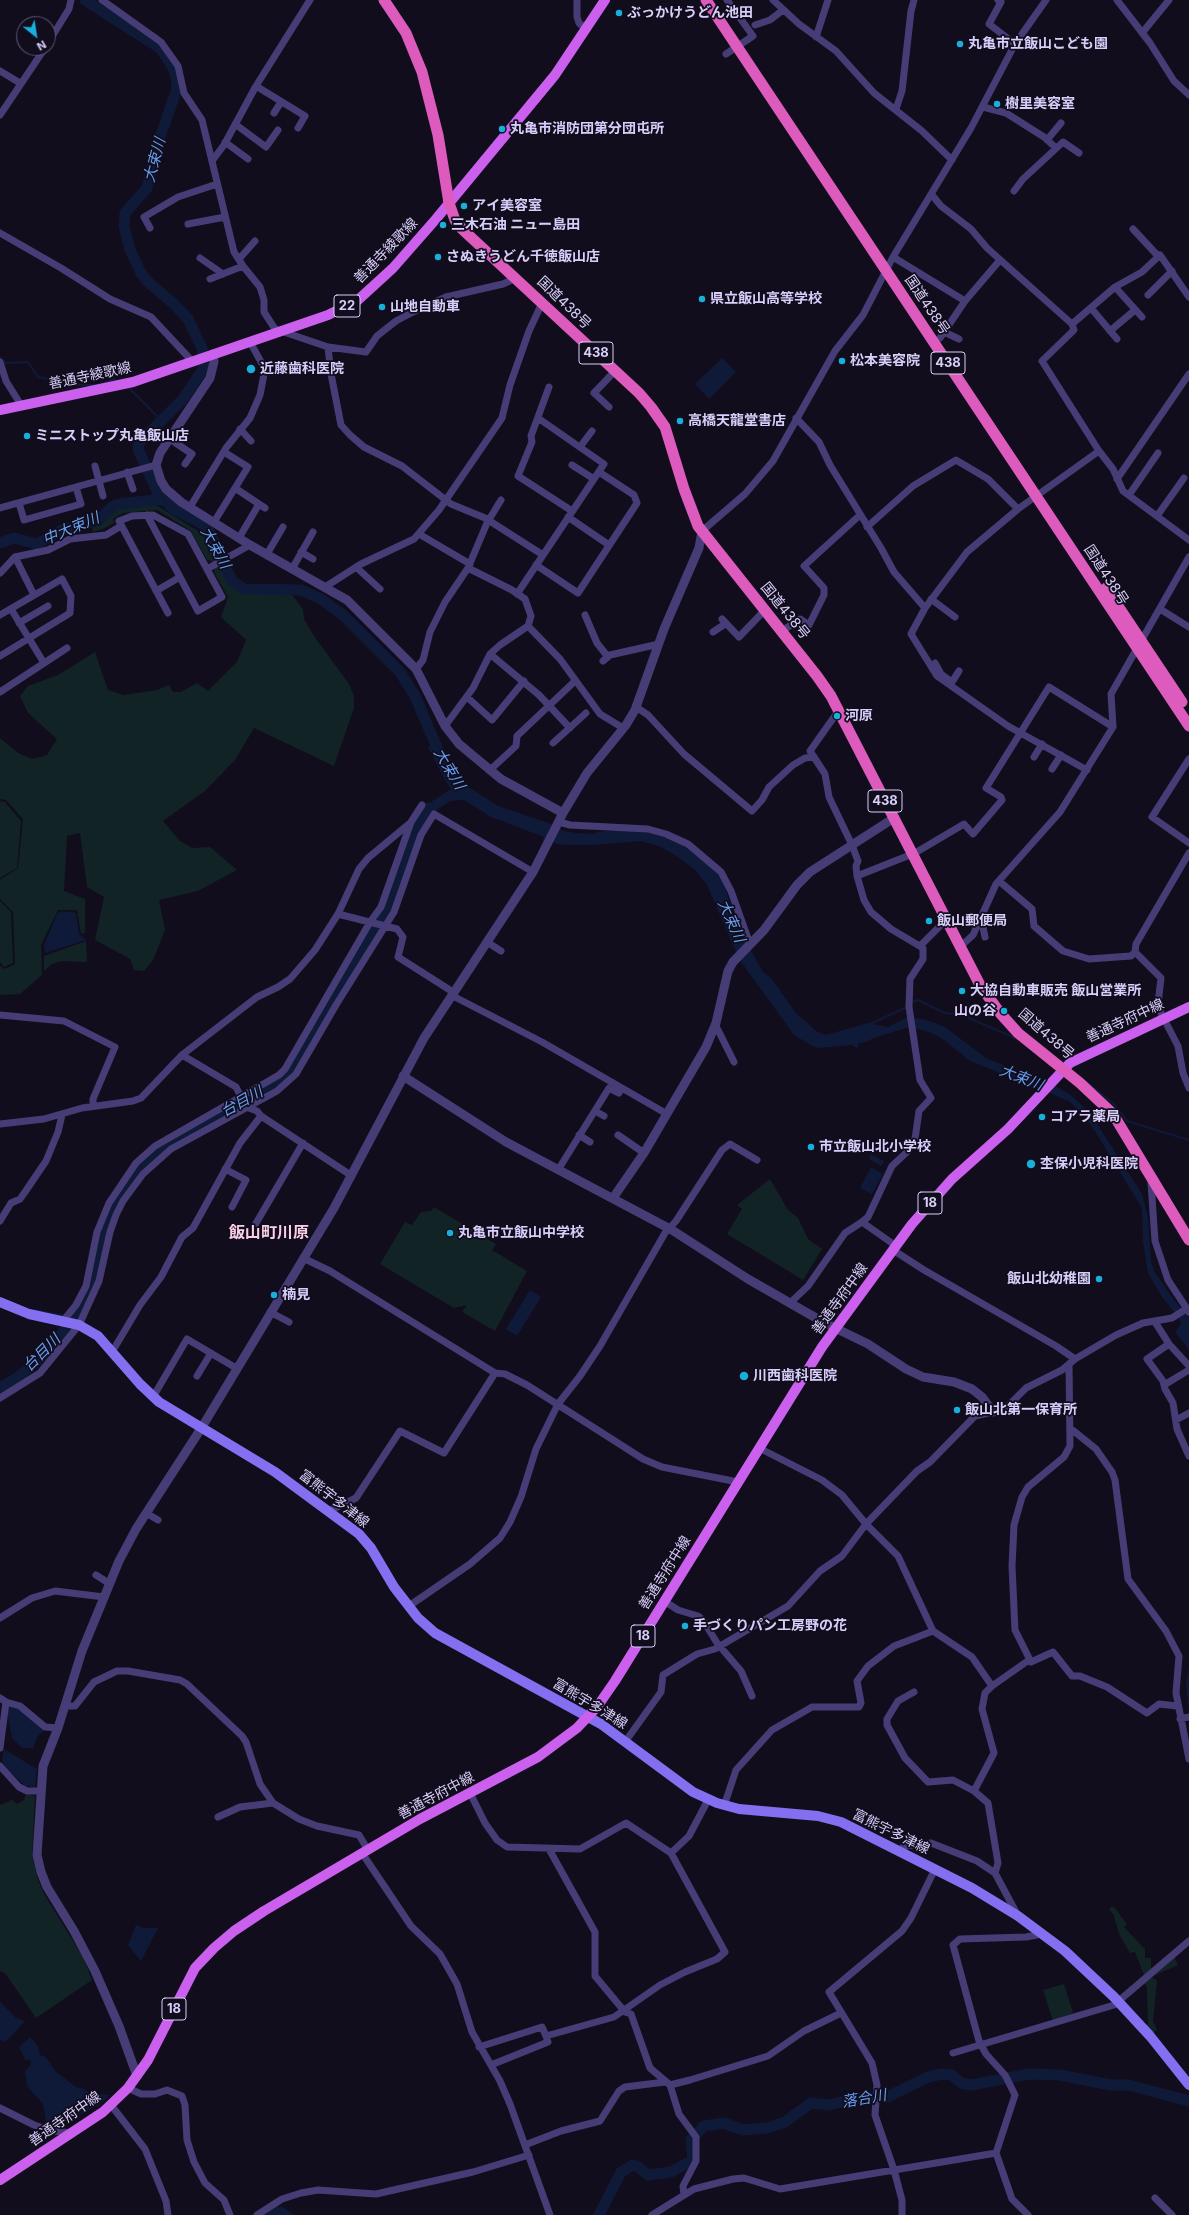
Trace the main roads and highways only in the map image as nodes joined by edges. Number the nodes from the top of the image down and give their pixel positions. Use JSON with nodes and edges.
{"nodes":[{"id":1,"x":384,"y":0,"type":"edge"},
{"id":2,"x":605,"y":0,"type":"edge"},
{"id":3,"x":706,"y":0,"type":"edge"},
{"id":4,"x":715,"y":0,"type":"edge"},
{"id":5,"x":741,"y":45,"type":"junction"},
{"id":6,"x":449,"y":203,"type":"junction"},
{"id":7,"x":890,"y":264,"type":"junction"},
{"id":8,"x":0,"y":410,"type":"edge"},
{"id":9,"x":1039,"y":494,"type":"junction"},
{"id":10,"x":1139,"y":645,"type":"junction"},
{"id":11,"x":1189,"y":713,"type":"edge"},
{"id":12,"x":1189,"y":726,"type":"edge"},
{"id":13,"x":1189,"y":1007,"type":"edge"},
{"id":14,"x":1064,"y":1070,"type":"junction"},
{"id":15,"x":1189,"y":1240,"type":"edge"},
{"id":16,"x":0,"y":1302,"type":"edge"},
{"id":17,"x":588,"y":1717,"type":"junction"},
{"id":18,"x":1189,"y":2086,"type":"edge"},
{"id":19,"x":0,"y":2180,"type":"edge"}],
"edges":[{"from":1,"to":6,"type":"highway","name":"国道438号","number":"438"},
{"from":2,"to":6,"type":"main road","name":"善通寺綾歌線","number":"22"},
{"from":3,"to":5,"type":"highway","name":"国道438号","number":"438"},
{"from":4,"to":5,"type":"highway","name":"国道438号","number":"438"},
{"from":5,"to":7,"type":"highway","name":"国道438号","number":"438"},
{"from":6,"to":8,"type":"main road","name":"善通寺綾歌線","number":"22"},
{"from":6,"to":14,"type":"highway","name":"国道438号","number":"438"},
{"from":7,"to":9,"type":"highway","name":"国道438号","number":"438"},
{"from":7,"to":9,"type":"highway","name":"国道438号","number":"438"},
{"from":9,"to":10,"type":"highway","name":"国道438号","number":"438"},
{"from":10,"to":11,"type":"highway","name":"国道438号","number":"438"},
{"from":10,"to":12,"type":"highway","name":"国道438号","number":"438"},
{"from":13,"to":14,"type":"main road","name":"善通寺府中線","number":"18"},
{"from":14,"to":15,"type":"highway","name":"国道438号","number":"438"},
{"from":14,"to":17,"type":"main road","name":"善通寺府中線","number":"18"},
{"from":16,"to":17,"type":"main road","name":"富熊宇多津線"},
{"from":17,"to":18,"type":"main road","name":"富熊宇多津線"},
{"from":17,"to":19,"type":"main road","name":"善通寺府中線","number":"18"}]}
